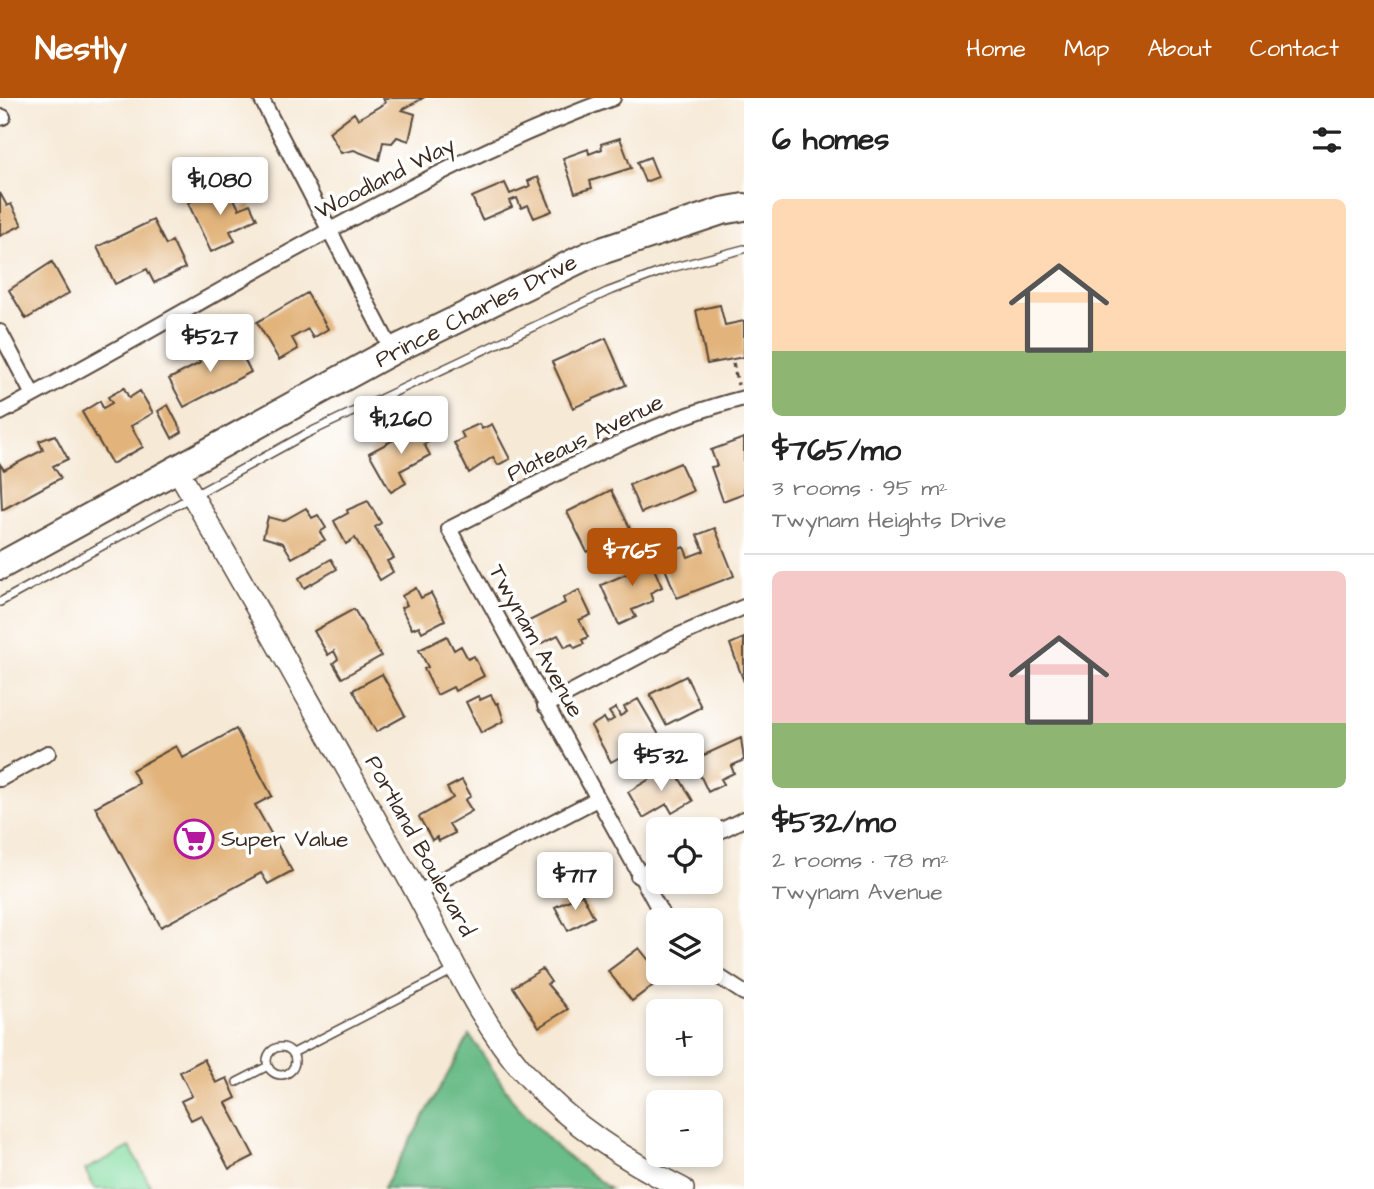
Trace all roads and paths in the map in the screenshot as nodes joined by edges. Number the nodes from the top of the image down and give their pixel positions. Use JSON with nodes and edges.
{"nodes":[{"id":1,"x":261,"y":98,"type":"edge"},
{"id":2,"x":613,"y":98,"type":"edge"},
{"id":3,"x":744,"y":207,"type":"edge"},
{"id":4,"x":328,"y":231,"type":"junction"},
{"id":5,"x":744,"y":249,"type":"edge"},
{"id":6,"x":0,"y":332,"type":"edge"},
{"id":7,"x":392,"y":351,"type":"junction"},
{"id":8,"x":733,"y":363,"type":"dead end"},
{"id":9,"x":33,"y":395,"type":"junction"},
{"id":10,"x":743,"y":398,"type":"edge"},
{"id":11,"x":0,"y":413,"type":"edge"},
{"id":12,"x":177,"y":469,"type":"junction"},
{"id":13,"x":193,"y":496,"type":"junction"},
{"id":14,"x":449,"y":529,"type":"joint"},
{"id":15,"x":0,"y":566,"type":"edge"},
{"id":16,"x":0,"y":602,"type":"edge"},
{"id":17,"x":744,"y":607,"type":"edge"},
{"id":18,"x":545,"y":706,"type":"junction"},
{"id":19,"x":48,"y":753,"type":"dead end"},
{"id":20,"x":0,"y":779,"type":"edge"},
{"id":21,"x":597,"y":799,"type":"junction"},
{"id":22,"x":744,"y":819,"type":"edge"},
{"id":23,"x":723,"y":830,"type":"edge"},
{"id":24,"x":646,"y":872,"type":"edge"},
{"id":25,"x":638,"y":876,"type":"junction"},
{"id":26,"x":417,"y":893,"type":"junction"},
{"id":27,"x":658,"y":908,"type":"edge"},
{"id":28,"x":457,"y":968,"type":"junction"},
{"id":29,"x":723,"y":979,"type":"edge"},
{"id":30,"x":744,"y":993,"type":"edge"},
{"id":31,"x":293,"y":1054,"type":"junction"},
{"id":32,"x":268,"y":1066,"type":"junction"},
{"id":33,"x":237,"y":1082,"type":"dead end"},
{"id":34,"x":682,"y":1189,"type":"edge"}],
"edges":[{"from":1,"to":4,"type":"street"},
{"from":2,"to":4,"type":"street","name":"Woodland Way"},
{"from":3,"to":7,"type":"highway","name":"Prince Charles Drive"},
{"from":4,"to":7,"type":"street"},
{"from":4,"to":9,"type":"street","name":"Woodland Way"},
{"from":5,"to":13,"type":"lane"},
{"from":6,"to":9,"type":"street"},
{"from":7,"to":12,"type":"highway","name":"Prince Charles Drive"},
{"from":8,"to":10,"type":"path"},
{"from":9,"to":11,"type":"street","name":"Woodland Way"},
{"from":10,"to":14,"type":"street","name":"Plateaus Avenue"},
{"from":12,"to":13,"type":"street","name":"Portland Boulevard"},
{"from":12,"to":15,"type":"highway","name":"Prince Charles Drive"},
{"from":13,"to":16,"type":"lane"},
{"from":13,"to":26,"type":"street","name":"Portland Boulevard"},
{"from":14,"to":18,"type":"street","name":"Twynam Avenue"},
{"from":17,"to":18,"type":"street"},
{"from":18,"to":21,"type":"street","name":"Twynam Avenue"},
{"from":19,"to":20,"type":"street"},
{"from":21,"to":25,"type":"street","name":"Twynam Avenue"},
{"from":21,"to":26,"type":"street"},
{"from":22,"to":23,"type":"street"},
{"from":24,"to":25,"type":"street"},
{"from":25,"to":27,"type":"street","name":"Twynam Avenue"},
{"from":26,"to":28,"type":"street","name":"Portland Boulevard"},
{"from":28,"to":31,"type":"lane"},
{"from":28,"to":34,"type":"street","name":"Portland Boulevard"},
{"from":29,"to":30,"type":"street"},
{"from":31,"to":32,"type":"lane"},
{"from":31,"to":32,"type":"lane"},
{"from":32,"to":33,"type":"lane"}]}
